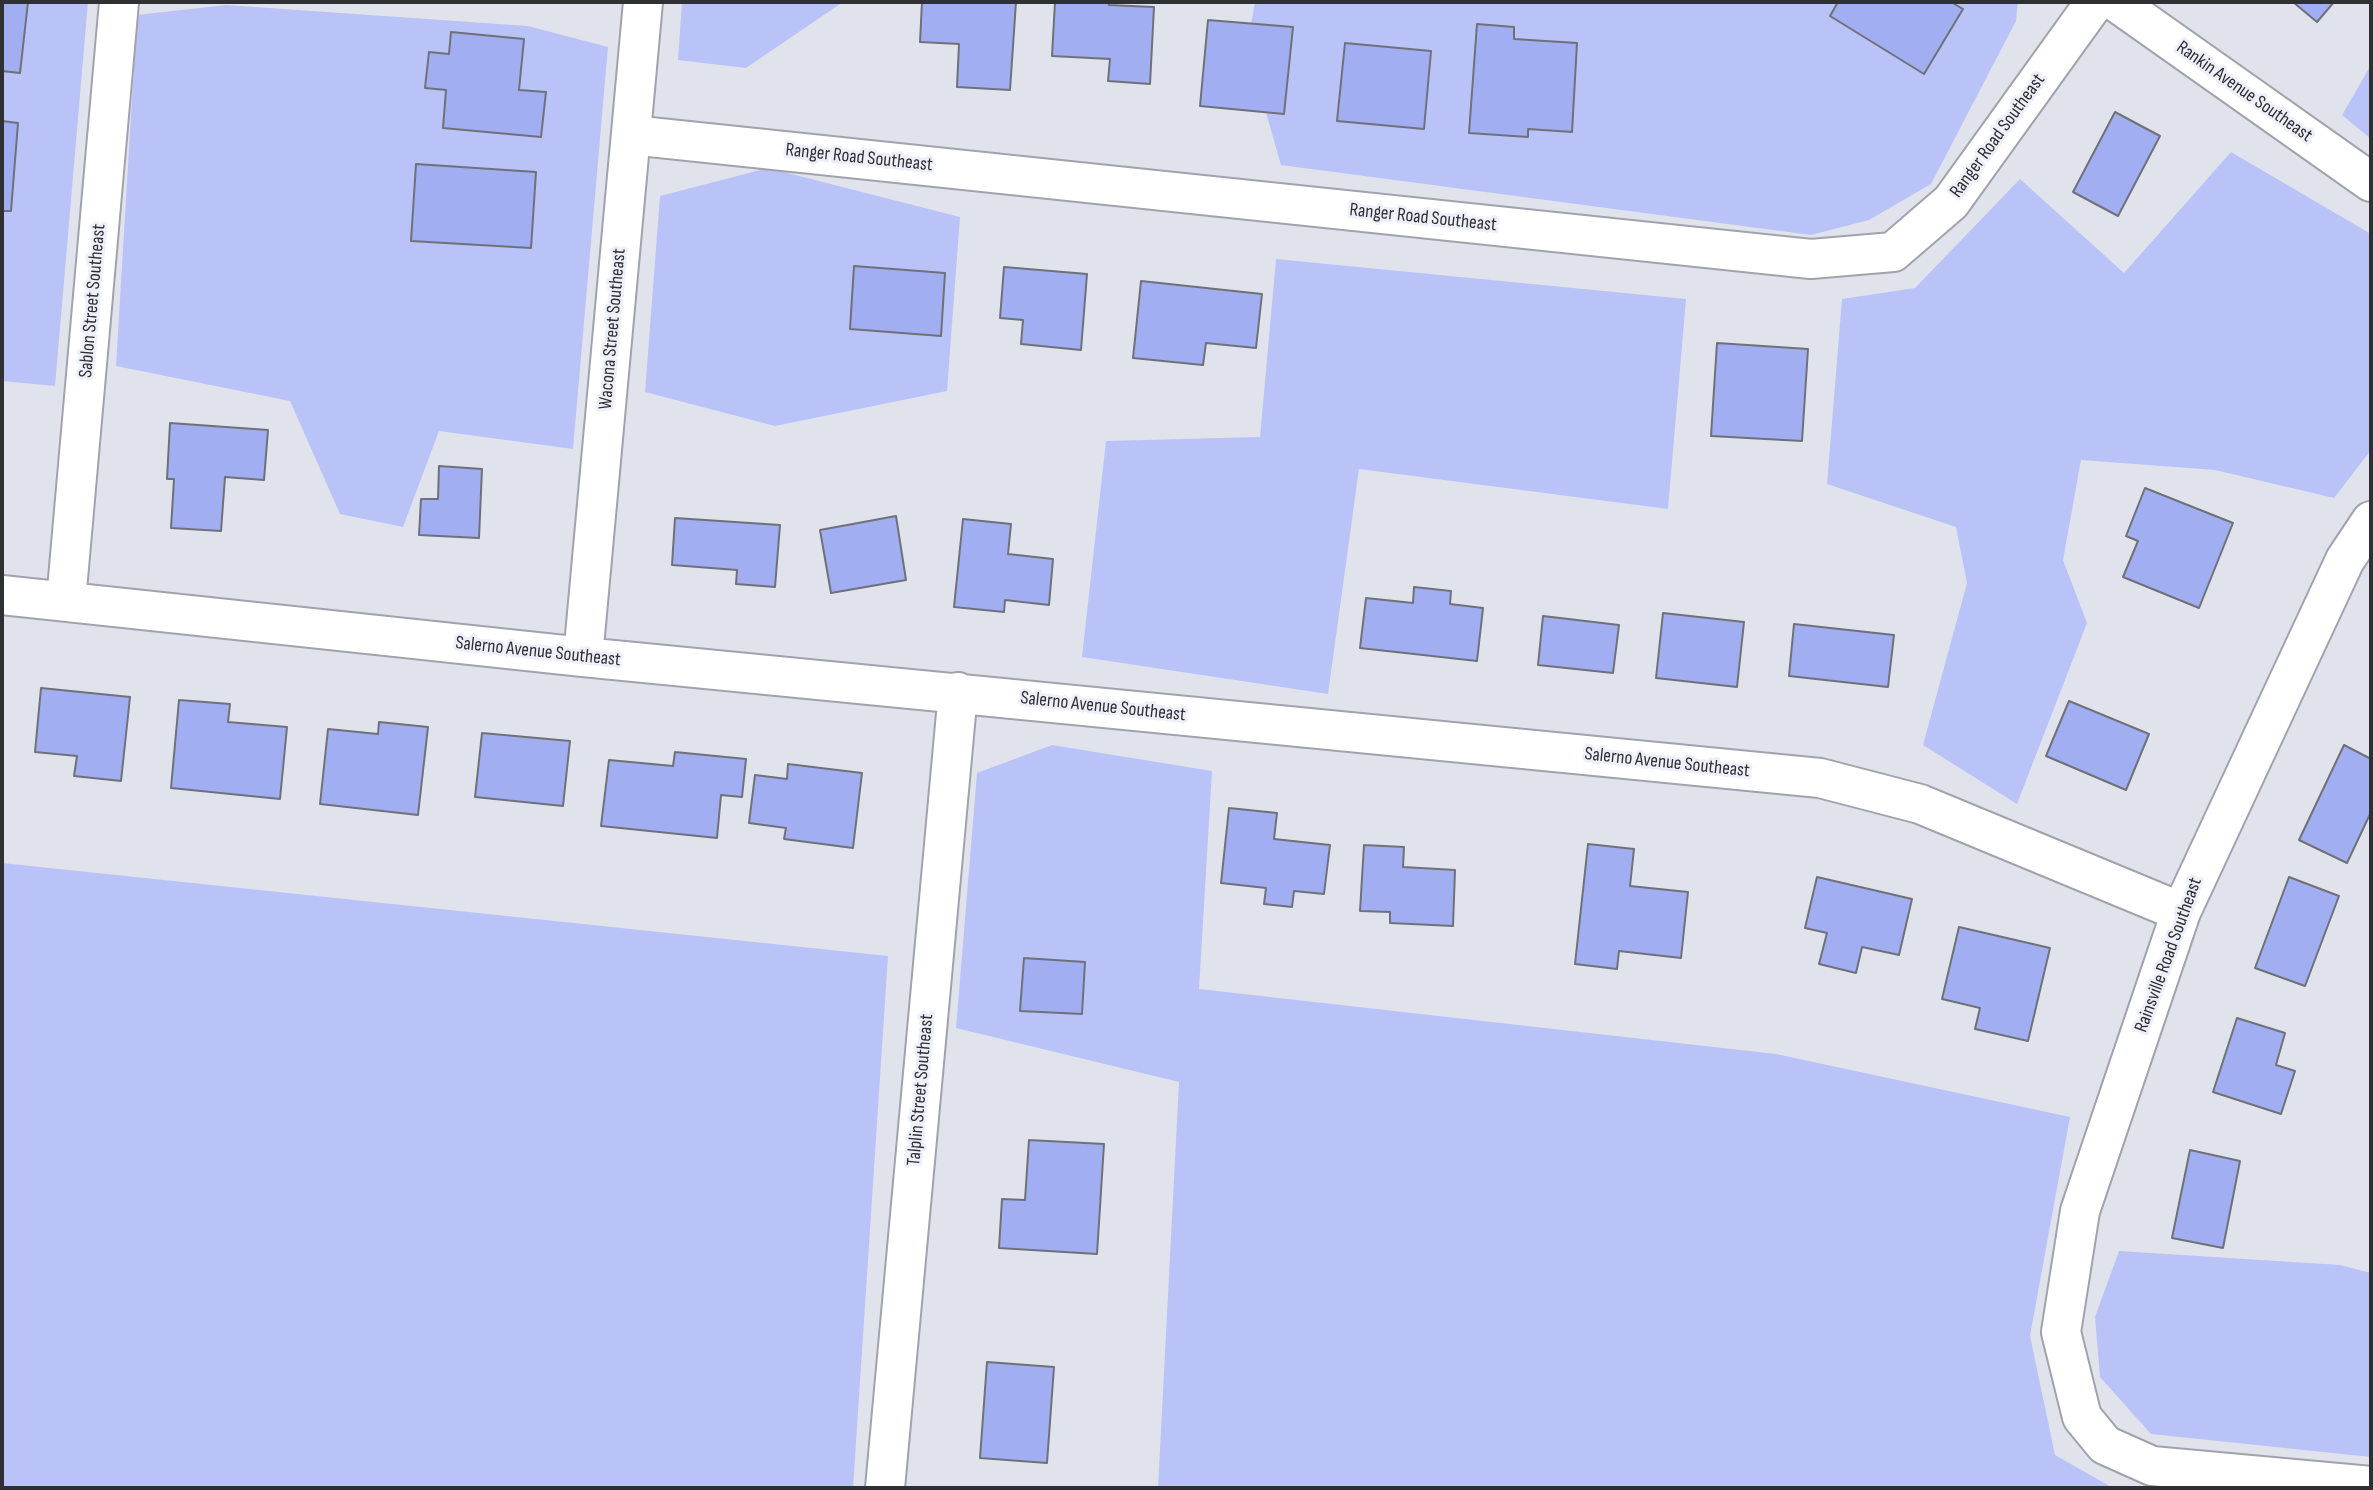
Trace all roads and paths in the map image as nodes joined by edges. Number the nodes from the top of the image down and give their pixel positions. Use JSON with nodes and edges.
{"nodes":[{"id":1,"x":119,"y":2,"type":"edge"},
{"id":2,"x":643,"y":2,"type":"edge"},
{"id":3,"x":2095,"y":2,"type":"edge"},
{"id":4,"x":2116,"y":2,"type":"edge"},
{"id":5,"x":631,"y":135,"type":"junction"},
{"id":6,"x":2371,"y":182,"type":"edge"},
{"id":7,"x":2371,"y":521,"type":"edge"},
{"id":8,"x":2,"y":595,"type":"edge"},
{"id":9,"x":66,"y":601,"type":"junction"},
{"id":10,"x":583,"y":657,"type":"junction"},
{"id":11,"x":958,"y":692,"type":"junction"},
{"id":12,"x":2181,"y":912,"type":"junction"},
{"id":13,"x":2371,"y":1486,"type":"edge"},
{"id":14,"x":884,"y":1488,"type":"edge"}],
"edges":[{"from":1,"to":9,"type":"street","name":"Sablon Street Southeast"},
{"from":2,"to":5,"type":"street","name":"Wacona Street Southeast"},
{"from":3,"to":5,"type":"street","name":"Ranger Road Southeast"},
{"from":4,"to":6,"type":"street","name":"Rankin Avenue Southeast"},
{"from":5,"to":10,"type":"street","name":"Wacona Street Southeast"},
{"from":7,"to":12,"type":"street","name":"Rainsville Road Southeast"},
{"from":8,"to":9,"type":"street","name":"Salerno Avenue Southeast"},
{"from":9,"to":10,"type":"street","name":"Salerno Avenue Southeast"},
{"from":10,"to":11,"type":"street","name":"Salerno Avenue Southeast"},
{"from":11,"to":12,"type":"street","name":"Salerno Avenue Southeast"},
{"from":11,"to":14,"type":"street","name":"Talplin Street Southeast"},
{"from":12,"to":13,"type":"street","name":"Rainsville Road Southeast"}]}
